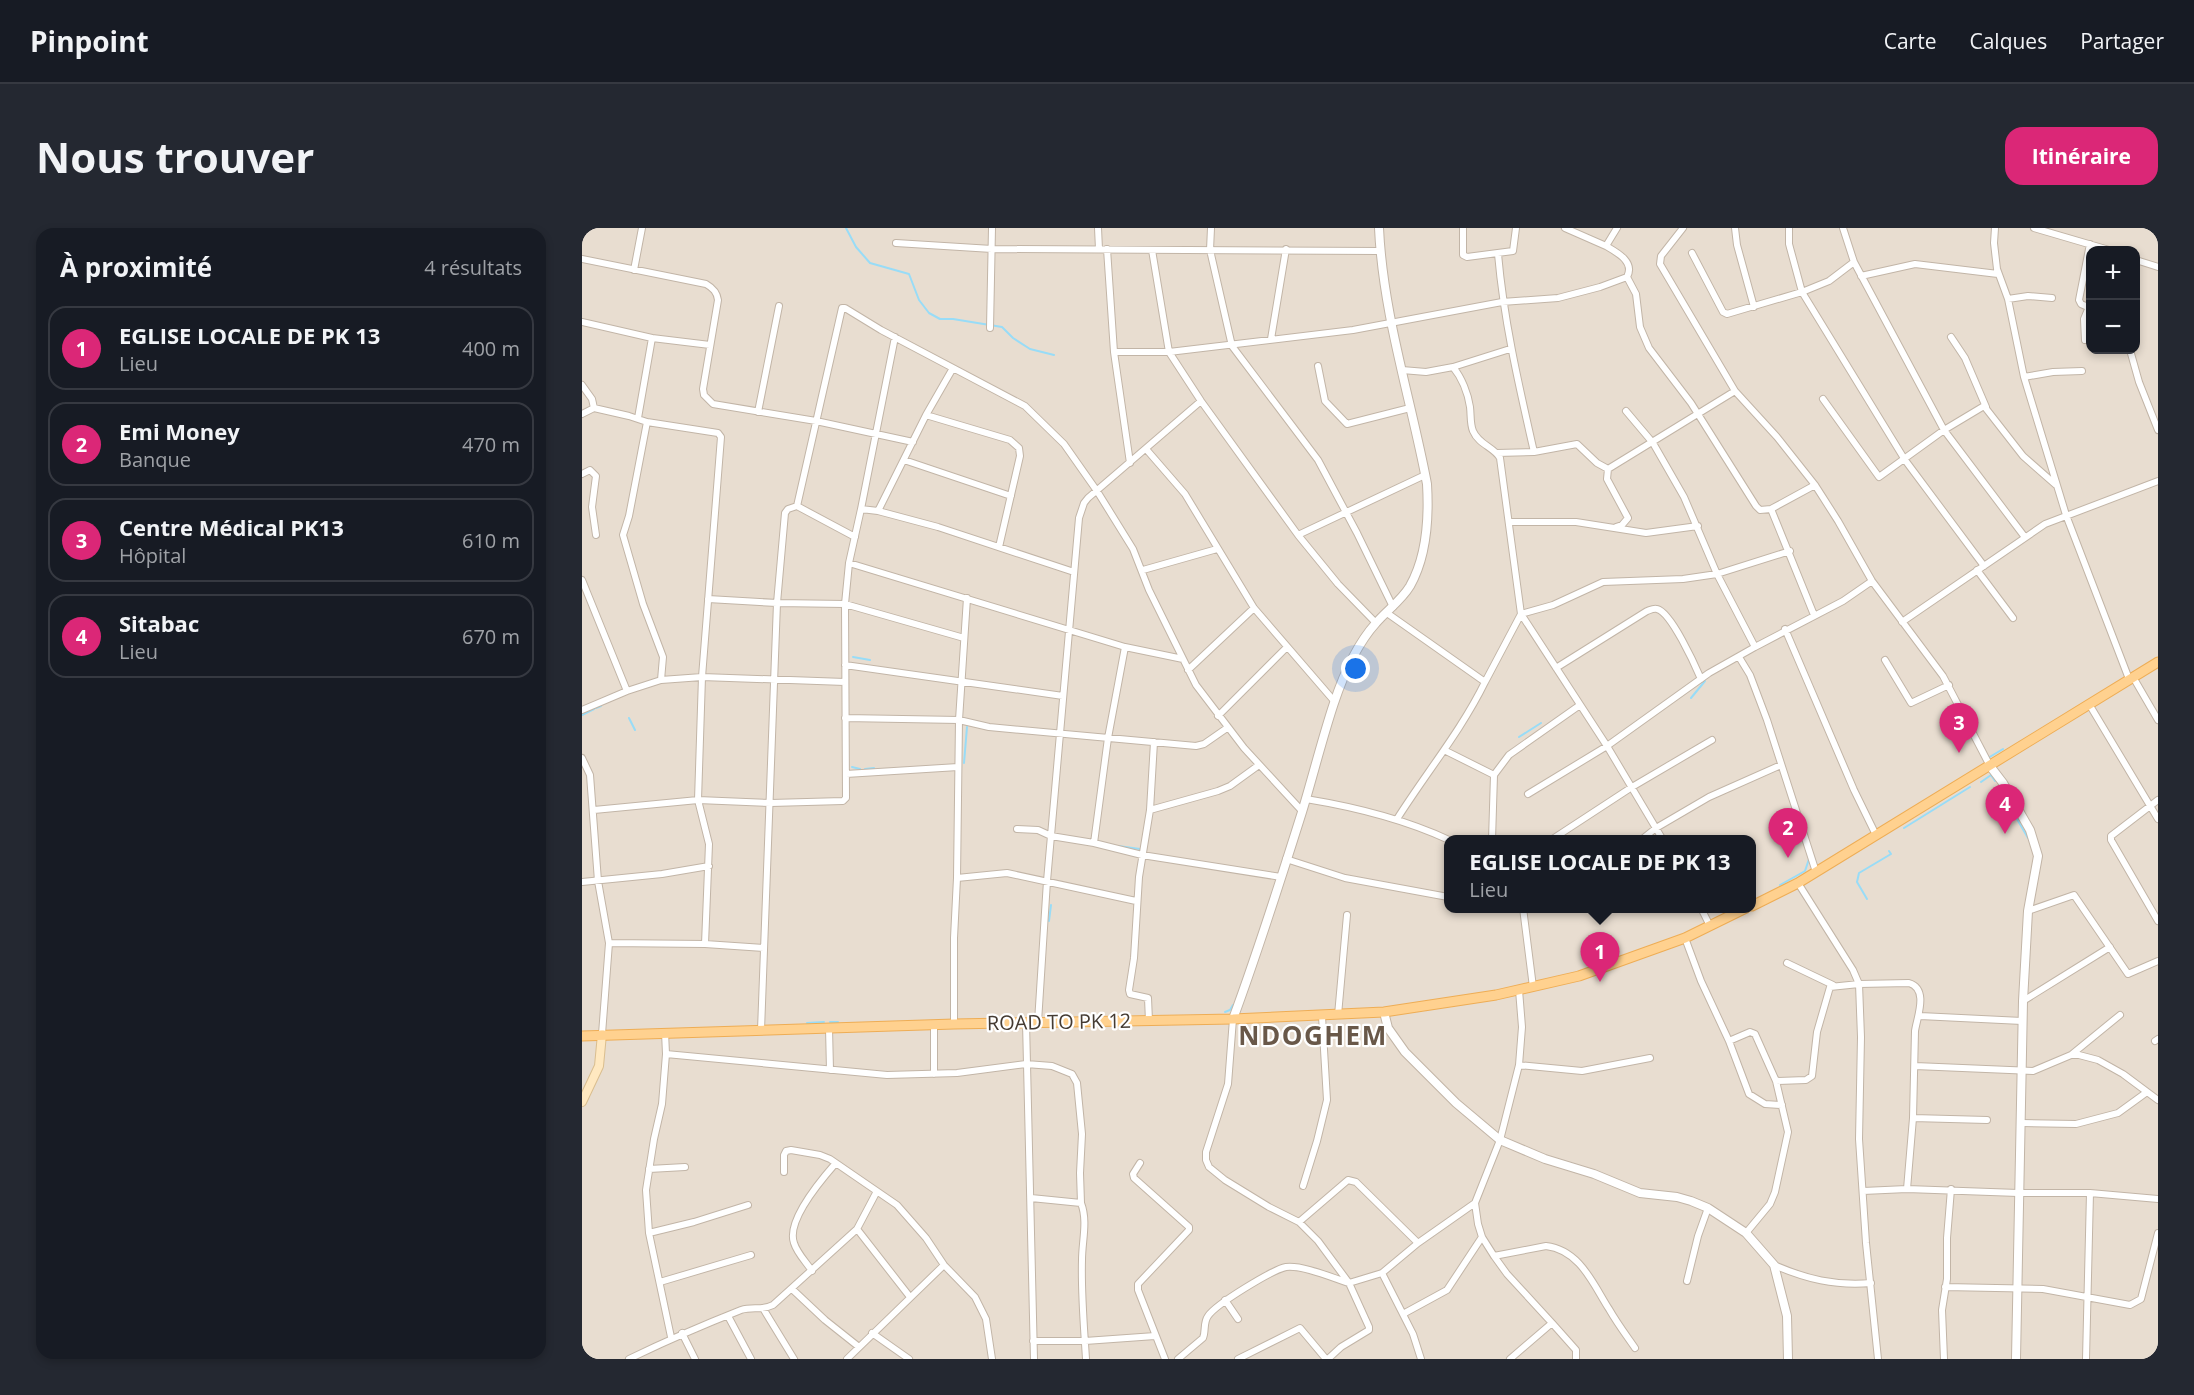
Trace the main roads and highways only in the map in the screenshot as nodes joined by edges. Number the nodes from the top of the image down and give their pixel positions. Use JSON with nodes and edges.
{"nodes":[{"id":1,"x":2158,"y":662,"type":"edge"},
{"id":2,"x":1756,"y":904,"type":"edge"},
{"id":3,"x":1738,"y":913,"type":"edge"},
{"id":4,"x":602,"y":1034,"type":"junction"},
{"id":5,"x":582,"y":1035,"type":"edge"},
{"id":6,"x":582,"y":1102,"type":"edge"}],
"edges":[{"from":1,"to":2,"type":"main road"},
{"from":3,"to":4,"type":"main road","name":"ROAD TO PK 12"},
{"from":4,"to":5,"type":"main road","name":"ROAD TO PK 12"},
{"from":4,"to":6,"type":"main road"}]}
